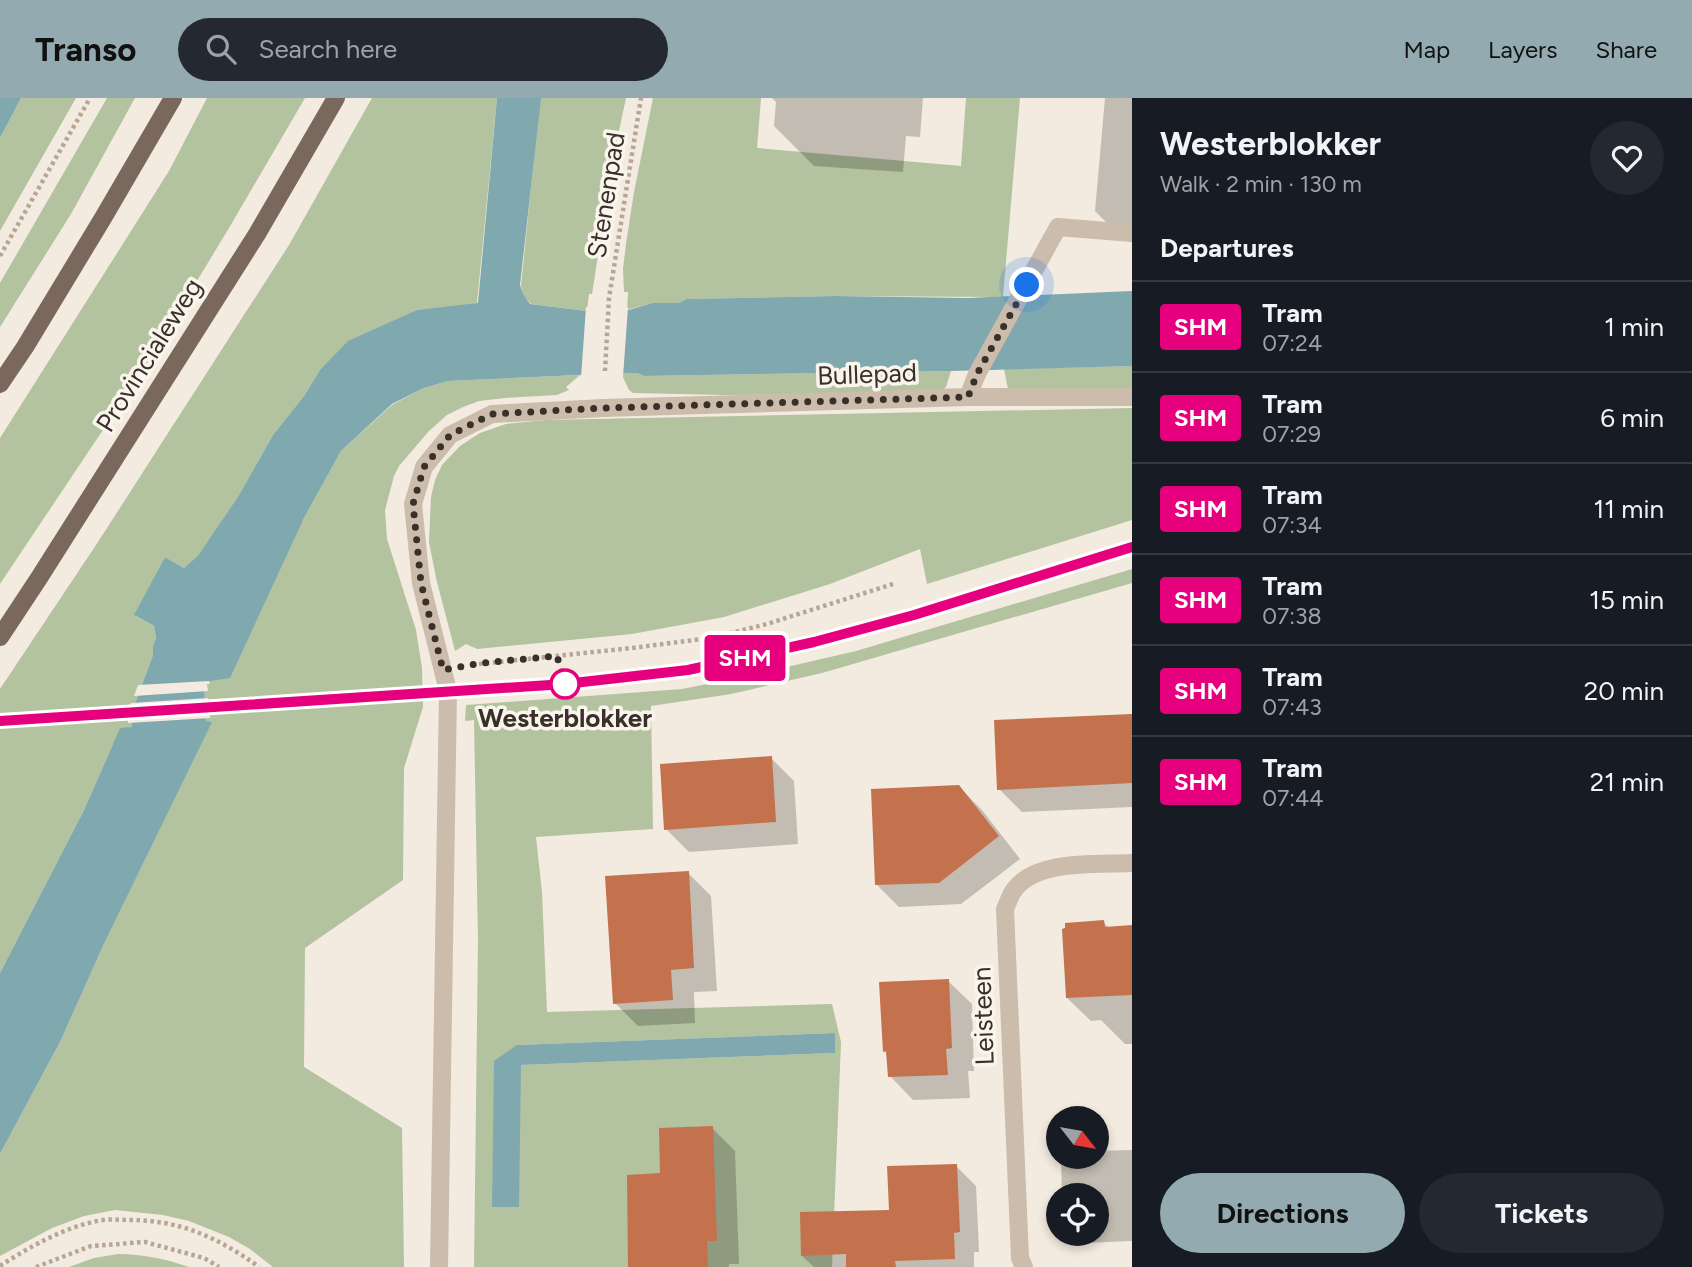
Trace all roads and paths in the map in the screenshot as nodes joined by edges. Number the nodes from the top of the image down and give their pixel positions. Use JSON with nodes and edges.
{"nodes":[{"id":1,"x":90,"y":98,"type":"edge"},
{"id":2,"x":173,"y":98,"type":"edge"},
{"id":3,"x":336,"y":98,"type":"edge"},
{"id":4,"x":641,"y":98,"type":"edge"},
{"id":5,"x":1132,"y":233,"type":"edge"},
{"id":6,"x":0,"y":256,"type":"edge"},
{"id":7,"x":604,"y":376,"type":"dead end"},
{"id":8,"x":0,"y":384,"type":"edge"},
{"id":9,"x":968,"y":397,"type":"junction"},
{"id":10,"x":1132,"y":397,"type":"edge"},
{"id":11,"x":893,"y":584,"type":"dead end"},
{"id":12,"x":0,"y":636,"type":"edge"},
{"id":13,"x":443,"y":670,"type":"junction"},
{"id":14,"x":1132,"y":863,"type":"edge"},
{"id":15,"x":0,"y":1266,"type":"edge"},
{"id":16,"x":36,"y":1267,"type":"edge"},
{"id":17,"x":219,"y":1267,"type":"edge"},
{"id":18,"x":259,"y":1267,"type":"edge"},
{"id":19,"x":439,"y":1267,"type":"edge"},
{"id":20,"x":1024,"y":1267,"type":"edge"}],
"edges":[{"from":1,"to":6,"type":"path"},
{"from":2,"to":8,"type":"main road"},
{"from":3,"to":12,"type":"main road","name":"Provincialeweg"},
{"from":4,"to":7,"type":"path","name":"Stenenpad"},
{"from":5,"to":9,"type":"street"},
{"from":9,"to":10,"type":"street","name":"Bullepad"},
{"from":9,"to":13,"type":"street","name":"Bullepad"},
{"from":11,"to":13,"type":"path"},
{"from":13,"to":19,"type":"street"},
{"from":14,"to":20,"type":"street","name":"Leisteen"},
{"from":15,"to":18,"type":"path"},
{"from":16,"to":17,"type":"path"}]}
